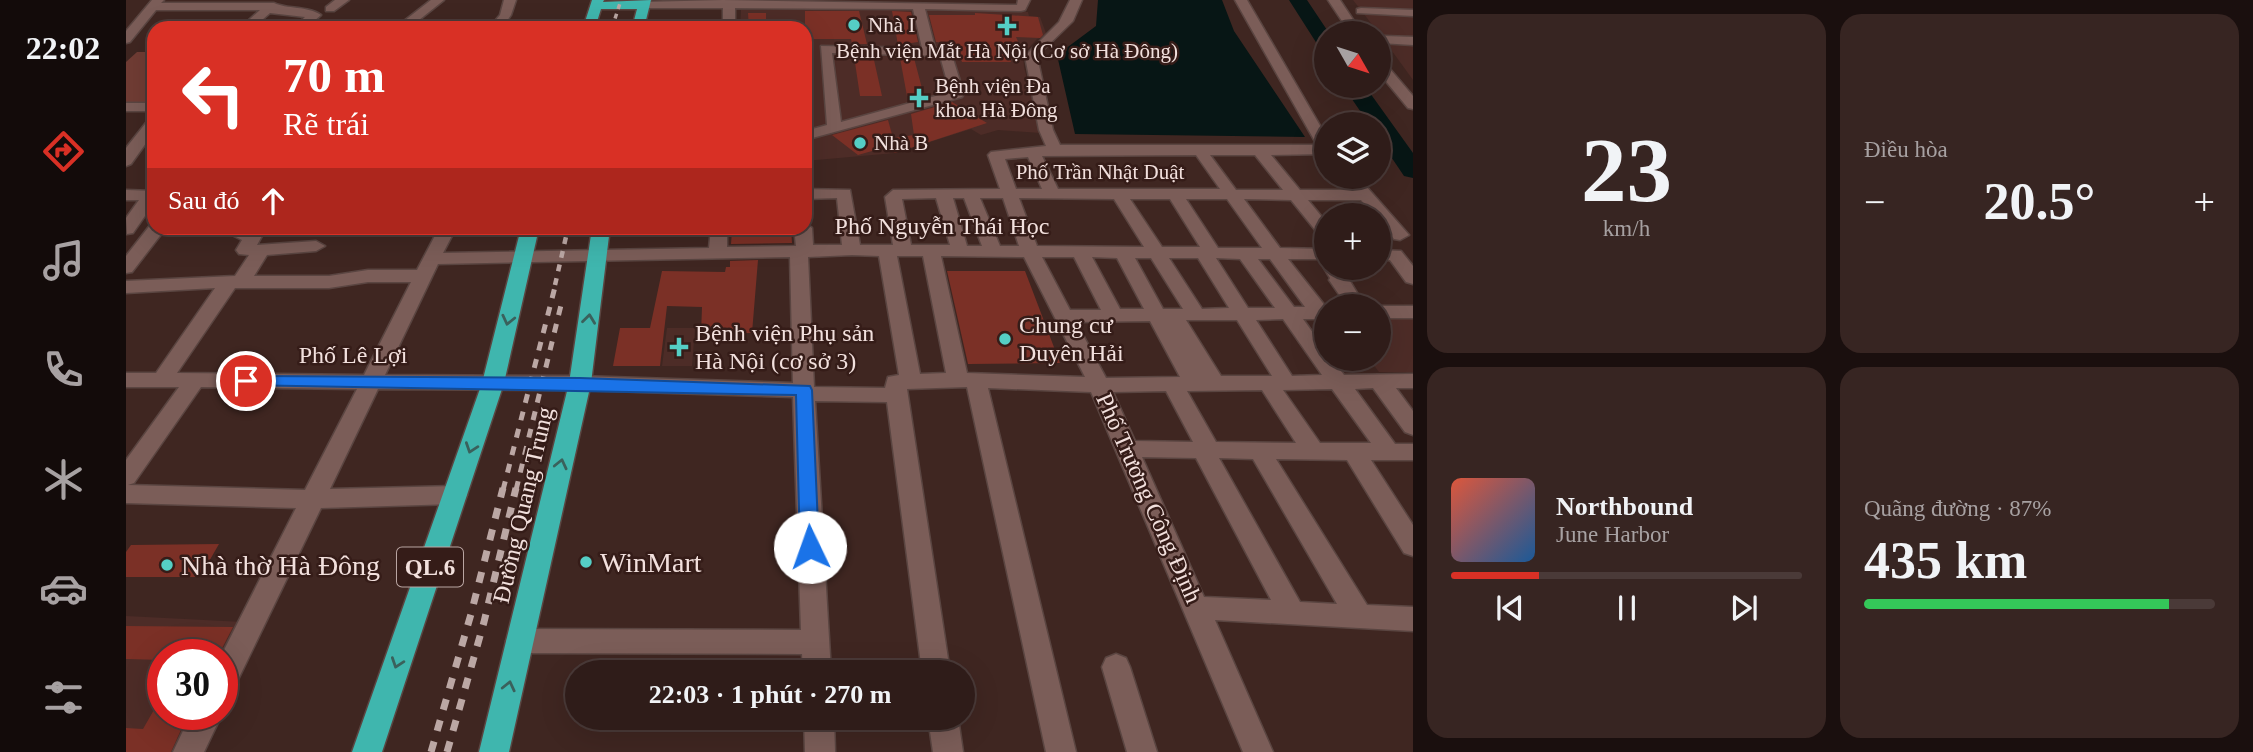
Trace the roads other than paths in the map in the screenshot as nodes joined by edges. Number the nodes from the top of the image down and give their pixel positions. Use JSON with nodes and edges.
{"nodes":[{"id":1,"x":285,"y":0,"type":"edge"},
{"id":2,"x":343,"y":0,"type":"edge"},
{"id":3,"x":438,"y":0,"type":"edge"},
{"id":4,"x":510,"y":0,"type":"edge"},
{"id":5,"x":1024,"y":0,"type":"edge"},
{"id":6,"x":1076,"y":0,"type":"edge"},
{"id":7,"x":1241,"y":0,"type":"edge"},
{"id":8,"x":1334,"y":0,"type":"edge"},
{"id":9,"x":890,"y":2,"type":"edge"},
{"id":10,"x":156,"y":3,"type":"edge"},
{"id":11,"x":597,"y":3,"type":"edge"},
{"id":12,"x":644,"y":3,"type":"edge"},
{"id":13,"x":729,"y":3,"type":"edge"},
{"id":14,"x":918,"y":5,"type":"junction"},
{"id":15,"x":270,"y":8,"type":"junction"},
{"id":16,"x":330,"y":9,"type":"dead end"},
{"id":17,"x":1362,"y":11,"type":"dead end"},
{"id":18,"x":1413,"y":13,"type":"edge"},
{"id":19,"x":254,"y":21,"type":"edge"},
{"id":20,"x":308,"y":21,"type":"edge"},
{"id":21,"x":410,"y":21,"type":"edge"},
{"id":22,"x":503,"y":21,"type":"edge"},
{"id":23,"x":591,"y":21,"type":"edge"},
{"id":24,"x":640,"y":21,"type":"edge"},
{"id":25,"x":729,"y":21,"type":"edge"},
{"id":26,"x":1348,"y":21,"type":"edge"},
{"id":27,"x":126,"y":22,"type":"edge"},
{"id":28,"x":143,"y":22,"type":"junction"},
{"id":29,"x":126,"y":39,"type":"edge"},
{"id":30,"x":1391,"y":40,"type":"edge"},
{"id":31,"x":1413,"y":41,"type":"edge"},
{"id":32,"x":929,"y":49,"type":"junction"},
{"id":33,"x":1391,"y":77,"type":"edge"},
{"id":34,"x":1413,"y":79,"type":"edge"},
{"id":35,"x":1391,"y":80,"type":"edge"},
{"id":36,"x":1413,"y":105,"type":"edge"},
{"id":37,"x":126,"y":107,"type":"edge"},
{"id":38,"x":147,"y":107,"type":"edge"},
{"id":39,"x":835,"y":128,"type":"junction"},
{"id":40,"x":1314,"y":128,"type":"edge"},
{"id":41,"x":147,"y":131,"type":"edge"},
{"id":42,"x":812,"y":134,"type":"edge"},
{"id":43,"x":1314,"y":149,"type":"edge"},
{"id":44,"x":1055,"y":150,"type":"junction"},
{"id":45,"x":1259,"y":150,"type":"junction"},
{"id":46,"x":1033,"y":152,"type":"junction"},
{"id":47,"x":1203,"y":156,"type":"dead end"},
{"id":48,"x":126,"y":163,"type":"edge"},
{"id":49,"x":126,"y":178,"type":"edge"},
{"id":50,"x":1360,"y":189,"type":"edge"},
{"id":51,"x":1174,"y":192,"type":"junction"},
{"id":52,"x":943,"y":193,"type":"junction"},
{"id":53,"x":970,"y":193,"type":"junction"},
{"id":54,"x":1118,"y":193,"type":"junction"},
{"id":55,"x":1229,"y":193,"type":"junction"},
{"id":56,"x":1294,"y":193,"type":"junction"},
{"id":57,"x":812,"y":194,"type":"edge"},
{"id":58,"x":1010,"y":194,"type":"junction"},
{"id":59,"x":1052,"y":194,"type":"junction"},
{"id":60,"x":126,"y":195,"type":"edge"},
{"id":61,"x":1365,"y":195,"type":"junction"},
{"id":62,"x":147,"y":196,"type":"edge"},
{"id":63,"x":147,"y":203,"type":"edge"},
{"id":64,"x":1314,"y":217,"type":"edge"},
{"id":65,"x":127,"y":229,"type":"edge"},
{"id":66,"x":1400,"y":234,"type":"dead end"},
{"id":67,"x":149,"y":235,"type":"edge"},
{"id":68,"x":253,"y":235,"type":"edge"},
{"id":69,"x":444,"y":235,"type":"edge"},
{"id":70,"x":528,"y":235,"type":"edge"},
{"id":71,"x":600,"y":235,"type":"edge"},
{"id":72,"x":719,"y":235,"type":"edge"},
{"id":73,"x":803,"y":235,"type":"edge"},
{"id":74,"x":316,"y":246,"type":"dead end"},
{"id":75,"x":133,"y":250,"type":"edge"},
{"id":76,"x":261,"y":250,"type":"junction"},
{"id":77,"x":852,"y":250,"type":"junction"},
{"id":78,"x":993,"y":250,"type":"junction"},
{"id":79,"x":1029,"y":250,"type":"junction"},
{"id":80,"x":1080,"y":250,"type":"junction"},
{"id":81,"x":895,"y":251,"type":"junction"},
{"id":82,"x":960,"y":251,"type":"junction"},
{"id":83,"x":1122,"y":251,"type":"junction"},
{"id":84,"x":802,"y":252,"type":"junction"},
{"id":85,"x":931,"y":252,"type":"junction"},
{"id":86,"x":1157,"y":252,"type":"junction"},
{"id":87,"x":1208,"y":253,"type":"junction"},
{"id":88,"x":1245,"y":253,"type":"junction"},
{"id":89,"x":1273,"y":253,"type":"junction"},
{"id":90,"x":718,"y":254,"type":"junction"},
{"id":91,"x":597,"y":255,"type":"junction"},
{"id":92,"x":523,"y":257,"type":"junction"},
{"id":93,"x":1314,"y":257,"type":"edge"},
{"id":94,"x":1391,"y":259,"type":"edge"},
{"id":95,"x":126,"y":268,"type":"edge"},
{"id":96,"x":428,"y":268,"type":"junction"},
{"id":97,"x":1413,"y":278,"type":"edge"},
{"id":98,"x":235,"y":282,"type":"junction"},
{"id":99,"x":126,"y":287,"type":"edge"},
{"id":100,"x":1314,"y":302,"type":"edge"},
{"id":101,"x":1391,"y":312,"type":"edge"},
{"id":102,"x":1413,"y":312,"type":"edge"},
{"id":103,"x":1288,"y":313,"type":"junction"},
{"id":104,"x":1314,"y":313,"type":"edge"},
{"id":105,"x":1196,"y":314,"type":"junction"},
{"id":106,"x":1242,"y":314,"type":"junction"},
{"id":107,"x":1113,"y":315,"type":"junction"},
{"id":108,"x":1165,"y":315,"type":"junction"},
{"id":109,"x":1063,"y":316,"type":"junction"},
{"id":110,"x":126,"y":380,"type":"edge"},
{"id":111,"x":162,"y":380,"type":"junction"},
{"id":112,"x":967,"y":380,"type":"junction"},
{"id":113,"x":195,"y":381,"type":"junction"},
{"id":114,"x":1339,"y":381,"type":"junction"},
{"id":115,"x":1379,"y":381,"type":"junction"},
{"id":116,"x":1413,"y":381,"type":"edge"},
{"id":117,"x":372,"y":382,"type":"junction"},
{"id":118,"x":1277,"y":382,"type":"junction"},
{"id":119,"x":493,"y":383,"type":"junction"},
{"id":120,"x":580,"y":383,"type":"junction"},
{"id":121,"x":1194,"y":384,"type":"junction"},
{"id":122,"x":1099,"y":385,"type":"junction"},
{"id":123,"x":904,"y":388,"type":"junction"},
{"id":124,"x":804,"y":392,"type":"junction"},
{"id":125,"x":1413,"y":427,"type":"edge"},
{"id":126,"x":1126,"y":449,"type":"junction"},
{"id":127,"x":1206,"y":450,"type":"junction"},
{"id":128,"x":1261,"y":451,"type":"junction"},
{"id":129,"x":1314,"y":452,"type":"junction"},
{"id":130,"x":1353,"y":452,"type":"junction"},
{"id":131,"x":1389,"y":452,"type":"junction"},
{"id":132,"x":1413,"y":452,"type":"edge"},
{"id":133,"x":126,"y":477,"type":"edge"},
{"id":134,"x":126,"y":495,"type":"edge"},
{"id":135,"x":455,"y":495,"type":"junction"},
{"id":136,"x":314,"y":499,"type":"junction"},
{"id":137,"x":1413,"y":546,"type":"edge"},
{"id":138,"x":1197,"y":608,"type":"junction"},
{"id":139,"x":1292,"y":612,"type":"junction"},
{"id":140,"x":1359,"y":616,"type":"junction"},
{"id":141,"x":1413,"y":619,"type":"edge"},
{"id":142,"x":520,"y":641,"type":"junction"},
{"id":143,"x":816,"y":642,"type":"junction"},
{"id":144,"x":238,"y":651,"type":"edge"},
{"id":145,"x":817,"y":660,"type":"edge"},
{"id":146,"x":935,"y":660,"type":"edge"},
{"id":147,"x":1116,"y":667,"type":"dead end"},
{"id":148,"x":199,"y":730,"type":"edge"},
{"id":149,"x":819,"y":730,"type":"edge"},
{"id":150,"x":945,"y":730,"type":"edge"},
{"id":151,"x":188,"y":752,"type":"edge"},
{"id":152,"x":367,"y":752,"type":"edge"},
{"id":153,"x":494,"y":752,"type":"edge"},
{"id":154,"x":820,"y":752,"type":"edge"},
{"id":155,"x":948,"y":752,"type":"edge"},
{"id":156,"x":1061,"y":752,"type":"edge"},
{"id":157,"x":1142,"y":752,"type":"edge"},
{"id":158,"x":1258,"y":752,"type":"edge"}],
"edges":[{"from":1,"to":15,"type":"street"},
{"from":2,"to":16,"type":"street"},
{"from":3,"to":21,"type":"street"},
{"from":4,"to":22,"type":"street"},
{"from":5,"to":14,"type":"street"},
{"from":6,"to":44,"type":"street"},
{"from":7,"to":40,"type":"street"},
{"from":8,"to":26,"type":"street"},
{"from":9,"to":13,"type":"street"},
{"from":9,"to":14,"type":"street"},
{"from":10,"to":15,"type":"street"},
{"from":10,"to":28,"type":"street"},
{"from":11,"to":12,"type":"highway"},
{"from":11,"to":23,"type":"highway"},
{"from":12,"to":13,"type":"street"},
{"from":12,"to":24,"type":"highway"},
{"from":13,"to":25,"type":"street"},
{"from":14,"to":32,"type":"street"},
{"from":15,"to":19,"type":"street"},
{"from":15,"to":20,"type":"street"},
{"from":17,"to":18,"type":"street"},
{"from":27,"to":28,"type":"street"},
{"from":28,"to":29,"type":"street"},
{"from":30,"to":31,"type":"street"},
{"from":32,"to":39,"type":"street"},
{"from":32,"to":39,"type":"street"},
{"from":33,"to":34,"type":"street"},
{"from":35,"to":36,"type":"street"},
{"from":37,"to":38,"type":"street"},
{"from":39,"to":42,"type":"street"},
{"from":41,"to":48,"type":"street"},
{"from":43,"to":45,"type":"street"},
{"from":44,"to":45,"type":"street"},
{"from":44,"to":46,"type":"street"},
{"from":45,"to":56,"type":"street"},
{"from":46,"to":58,"type":"street","name":"Phố Trương Công Định"},
{"from":46,"to":59,"type":"street"},
{"from":47,"to":55,"type":"street"},
{"from":48,"to":49,"type":"street"},
{"from":50,"to":61,"type":"street"},
{"from":51,"to":54,"type":"street","name":"Phố Trần Nhật Duật"},
{"from":51,"to":55,"type":"street","name":"Phố Trần Nhật Duật"},
{"from":51,"to":87,"type":"street"},
{"from":52,"to":53,"type":"street","name":"Phố Trần Nhật Duật"},
{"from":52,"to":81,"type":"street","name":"Phố Trần Nhật Duật"},
{"from":52,"to":82,"type":"street"},
{"from":53,"to":58,"type":"street","name":"Phố Trần Nhật Duật"},
{"from":53,"to":78,"type":"street"},
{"from":54,"to":59,"type":"street","name":"Phố Trần Nhật Duật"},
{"from":54,"to":86,"type":"street"},
{"from":55,"to":56,"type":"street","name":"Phố Trần Nhật Duật"},
{"from":55,"to":89,"type":"street"},
{"from":56,"to":61,"type":"street","name":"Phố Trần Nhật Duật"},
{"from":56,"to":64,"type":"street"},
{"from":57,"to":77,"type":"street"},
{"from":58,"to":59,"type":"street","name":"Phố Trần Nhật Duật"},
{"from":58,"to":79,"type":"street","name":"Phố Trương Công Định"},
{"from":60,"to":62,"type":"street"},
{"from":61,"to":66,"type":"street"},
{"from":63,"to":65,"type":"street"},
{"from":67,"to":75,"type":"street"},
{"from":68,"to":76,"type":"street"},
{"from":69,"to":96,"type":"street"},
{"from":70,"to":92,"type":"highway","number":"QL.6"},
{"from":71,"to":91,"type":"highway","name":"Đường Quang Trung"},
{"from":72,"to":90,"type":"street"},
{"from":73,"to":84,"type":"street"},
{"from":74,"to":76,"type":"street"},
{"from":75,"to":95,"type":"street"},
{"from":76,"to":98,"type":"street"},
{"from":77,"to":81,"type":"street","name":"Phố Nguyễn Thái Học"},
{"from":77,"to":84,"type":"street","name":"Phố Nguyễn Thái Học"},
{"from":78,"to":79,"type":"street","name":"Phố Nguyễn Thái Học"},
{"from":78,"to":82,"type":"street","name":"Phố Nguyễn Thái Học"},
{"from":79,"to":80,"type":"street","name":"Phố Nguyễn Thái Học"},
{"from":79,"to":109,"type":"street","name":"Phố Trương Công Định"},
{"from":80,"to":83,"type":"street","name":"Phố Nguyễn Thái Học"},
{"from":80,"to":107,"type":"street"},
{"from":81,"to":85,"type":"street","name":"Phố Nguyễn Thái Học"},
{"from":81,"to":123,"type":"street"},
{"from":82,"to":85,"type":"street","name":"Phố Nguyễn Thái Học"},
{"from":83,"to":86,"type":"street","name":"Phố Nguyễn Thái Học"},
{"from":83,"to":108,"type":"street"},
{"from":84,"to":90,"type":"street","name":"Phố Nguyễn Thái Học"},
{"from":84,"to":124,"type":"street"},
{"from":85,"to":112,"type":"street"},
{"from":86,"to":87,"type":"street","name":"Phố Nguyễn Thái Học"},
{"from":86,"to":105,"type":"street"},
{"from":87,"to":88,"type":"street","name":"Phố Nguyễn Thái Học"},
{"from":87,"to":106,"type":"street"},
{"from":88,"to":89,"type":"street","name":"Phố Nguyễn Thái Học"},
{"from":88,"to":103,"type":"street"},
{"from":89,"to":93,"type":"street","name":"Phố Nguyễn Thái Học"},
{"from":89,"to":100,"type":"street"},
{"from":90,"to":91,"type":"street","name":"Phố Nguyễn Thái Học"},
{"from":91,"to":92,"type":"street","name":"Phố Nguyễn Thái Học"},
{"from":120,"to":91,"type":"highway","name":"Đường Quang Trung","one_way":true},
{"from":92,"to":96,"type":"street","name":"Phố Nguyễn Thái Học"},
{"from":92,"to":119,"type":"highway","number":"QL.6","one_way":true},
{"from":94,"to":97,"type":"street"},
{"from":96,"to":98,"type":"street","name":"Phố Nguyễn Thái Học"},
{"from":96,"to":117,"type":"street"},
{"from":98,"to":99,"type":"street","name":"Phố Nguyễn Thái Học"},
{"from":98,"to":111,"type":"street"},
{"from":101,"to":102,"type":"street"},
{"from":103,"to":104,"type":"street"},
{"from":103,"to":106,"type":"street"},
{"from":103,"to":114,"type":"street"},
{"from":105,"to":106,"type":"street"},
{"from":105,"to":108,"type":"street"},
{"from":106,"to":118,"type":"street"},
{"from":107,"to":108,"type":"street"},
{"from":107,"to":109,"type":"street"},
{"from":108,"to":121,"type":"street"},
{"from":109,"to":122,"type":"street","name":"Phố Trương Công Định"},
{"from":110,"to":111,"type":"street","name":"Phố Lê Lợi"},
{"from":111,"to":113,"type":"street","name":"Phố Lê Lợi"},
{"from":112,"to":122,"type":"street","name":"Phố Lê Lợi"},
{"from":112,"to":123,"type":"street","name":"Phố Lê Lợi"},
{"from":112,"to":156,"type":"street"},
{"from":113,"to":117,"type":"street","name":"Phố Lê Lợi"},
{"from":113,"to":133,"type":"street"},
{"from":114,"to":115,"type":"street","name":"Phố Lê Lợi"},
{"from":114,"to":118,"type":"street","name":"Phố Lê Lợi"},
{"from":114,"to":131,"type":"street"},
{"from":115,"to":116,"type":"street","name":"Phố Lê Lợi"},
{"from":115,"to":125,"type":"street"},
{"from":117,"to":119,"type":"street","name":"Phố Lê Lợi"},
{"from":117,"to":136,"type":"street"},
{"from":118,"to":121,"type":"street","name":"Phố Lê Lợi"},
{"from":118,"to":129,"type":"street"},
{"from":119,"to":120,"type":"street","name":"Phố Lê Lợi"},
{"from":119,"to":135,"type":"highway","number":"QL.6","one_way":true},
{"from":120,"to":124,"type":"street","name":"Phố Lê Lợi"},
{"from":142,"to":120,"type":"highway","name":"Đường Quang Trung","one_way":true},
{"from":121,"to":122,"type":"street","name":"Phố Lê Lợi"},
{"from":121,"to":127,"type":"street"},
{"from":122,"to":126,"type":"street","name":"Phố Trương Công Định"},
{"from":123,"to":124,"type":"street","name":"Phố Lê Lợi"},
{"from":123,"to":146,"type":"street"},
{"from":124,"to":143,"type":"street"},
{"from":126,"to":127,"type":"street"},
{"from":126,"to":138,"type":"street","name":"Phố Trương Công Định"},
{"from":127,"to":128,"type":"street"},
{"from":127,"to":139,"type":"street"},
{"from":128,"to":129,"type":"street"},
{"from":128,"to":140,"type":"street"},
{"from":129,"to":130,"type":"street"},
{"from":130,"to":131,"type":"street"},
{"from":130,"to":137,"type":"street"},
{"from":131,"to":132,"type":"street"},
{"from":134,"to":136,"type":"street"},
{"from":135,"to":136,"type":"street"},
{"from":135,"to":152,"type":"highway","number":"QL.6","one_way":true},
{"from":136,"to":144,"type":"street"},
{"from":138,"to":139,"type":"street"},
{"from":138,"to":158,"type":"street","name":"Phố Trương Công Định"},
{"from":139,"to":140,"type":"street"},
{"from":140,"to":141,"type":"street"},
{"from":142,"to":143,"type":"street"},
{"from":153,"to":142,"type":"highway","name":"Đường Quang Trung","one_way":true},
{"from":143,"to":145,"type":"street"},
{"from":147,"to":157,"type":"street"},
{"from":148,"to":151,"type":"street"},
{"from":149,"to":154,"type":"street"},
{"from":150,"to":155,"type":"street"}]}
